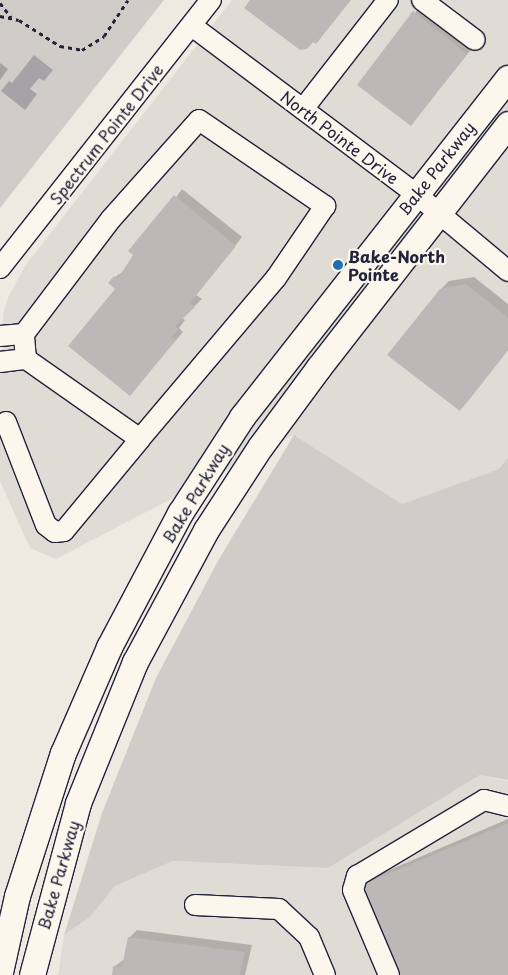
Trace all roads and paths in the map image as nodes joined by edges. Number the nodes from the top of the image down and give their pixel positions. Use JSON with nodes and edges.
{"nodes":[{"id":1,"x":128,"y":0,"type":"edge"},
{"id":2,"x":211,"y":0,"type":"edge"},
{"id":3,"x":388,"y":0,"type":"edge"},
{"id":4,"x":422,"y":0,"type":"edge"},
{"id":5,"x":0,"y":4,"type":"edge"},
{"id":6,"x":0,"y":16,"type":"edge"},
{"id":7,"x":12,"y":17,"type":"junction"},
{"id":8,"x":192,"y":26,"type":"junction"},
{"id":9,"x":475,"y":40,"type":"dead end"},
{"id":10,"x":508,"y":78,"type":"edge"},
{"id":11,"x":303,"y":109,"type":"junction"},
{"id":12,"x":508,"y":124,"type":"edge"},
{"id":13,"x":416,"y":194,"type":"junction"},
{"id":14,"x":438,"y":212,"type":"junction"},
{"id":15,"x":0,"y":268,"type":"edge"},
{"id":16,"x":508,"y":271,"type":"edge"},
{"id":17,"x":24,"y":334,"type":"junction"},
{"id":18,"x":0,"y":336,"type":"edge"},
{"id":19,"x":26,"y":359,"type":"junction"},
{"id":20,"x":0,"y":362,"type":"edge"},
{"id":21,"x":6,"y":422,"type":"dead end"},
{"id":22,"x":140,"y":439,"type":"junction"},
{"id":23,"x":508,"y":806,"type":"edge"},
{"id":24,"x":29,"y":860,"type":"junction"},
{"id":25,"x":195,"y":905,"type":"dead end"},
{"id":26,"x":0,"y":972,"type":"edge"},
{"id":27,"x":15,"y":975,"type":"edge"},
{"id":28,"x":32,"y":975,"type":"edge"},
{"id":29,"x":325,"y":975,"type":"edge"},
{"id":30,"x":389,"y":975,"type":"edge"}],
"edges":[{"from":1,"to":7,"type":"path"},
{"from":2,"to":8,"type":"street","name":"Spectrum Pointe Drive"},
{"from":3,"to":11,"type":"street"},
{"from":4,"to":9,"type":"street"},
{"from":5,"to":7,"type":"path"},
{"from":6,"to":7,"type":"path"},
{"from":8,"to":11,"type":"street","name":"North Pointe Drive"},
{"from":8,"to":15,"type":"street","name":"Spectrum Pointe Drive"},
{"from":10,"to":13,"type":"main road","name":"Bake Parkway"},
{"from":11,"to":13,"type":"street","name":"North Pointe Drive"},
{"from":12,"to":14,"type":"main road","name":"Bake Parkway"},
{"from":13,"to":14,"type":"street","name":"North Pointe Drive"},
{"from":13,"to":24,"type":"main road","name":"Bake Parkway"},
{"from":14,"to":16,"type":"street","name":"North Pointe Drive"},
{"from":14,"to":28,"type":"main road","name":"Bake Parkway"},
{"from":17,"to":18,"type":"street"},
{"from":17,"to":19,"type":"street"},
{"from":17,"to":22,"type":"street"},
{"from":19,"to":20,"type":"street"},
{"from":19,"to":22,"type":"street"},
{"from":21,"to":22,"type":"street"},
{"from":23,"to":30,"type":"street"},
{"from":24,"to":26,"type":"main road","name":"Bake Parkway"},
{"from":24,"to":27,"type":"main road"},
{"from":25,"to":29,"type":"street"}]}
